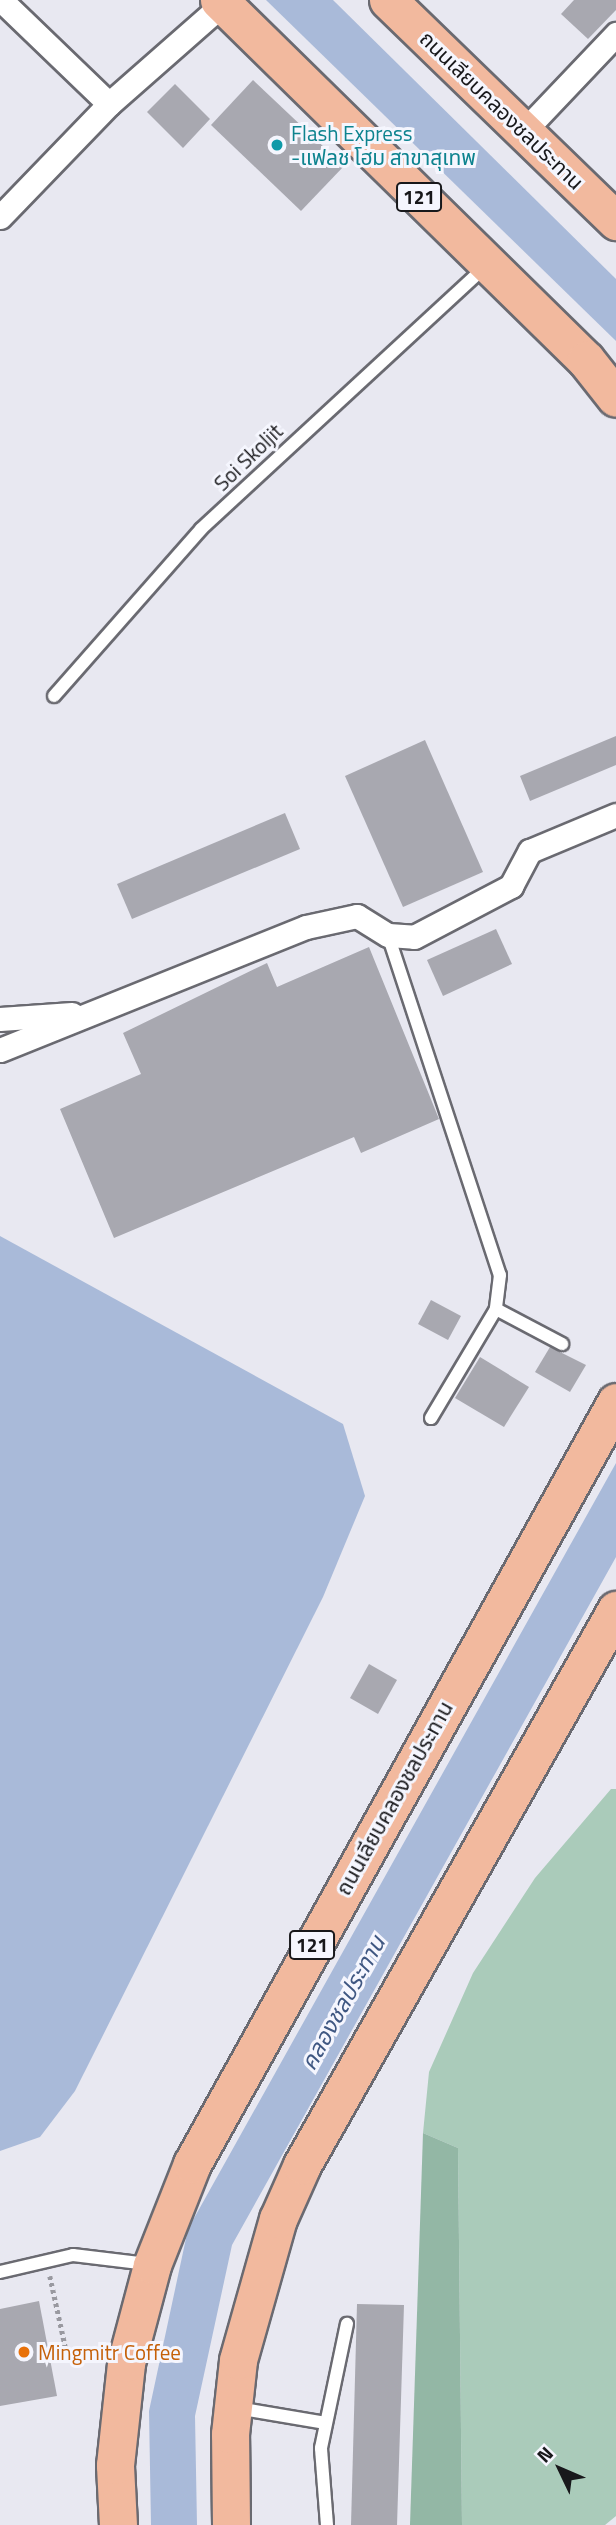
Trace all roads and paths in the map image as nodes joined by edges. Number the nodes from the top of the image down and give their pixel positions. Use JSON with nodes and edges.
{"nodes":[{"id":1,"x":1,"y":0,"type":"edge"},
{"id":2,"x":388,"y":0,"type":"edge"},
{"id":3,"x":221,"y":2,"type":"edge"},
{"id":4,"x":616,"y":34,"type":"edge"},
{"id":5,"x":109,"y":104,"type":"junction"},
{"id":6,"x":524,"y":131,"type":"junction"},
{"id":7,"x":0,"y":217,"type":"edge"},
{"id":8,"x":616,"y":221,"type":"edge"},
{"id":9,"x":487,"y":265,"type":"junction"},
{"id":10,"x":616,"y":398,"type":"edge"},
{"id":11,"x":54,"y":696,"type":"dead end"},
{"id":12,"x":616,"y":815,"type":"edge"},
{"id":13,"x":388,"y":935,"type":"junction"},
{"id":14,"x":93,"y":1013,"type":"junction"},
{"id":15,"x":0,"y":1018,"type":"edge"},
{"id":16,"x":0,"y":1050,"type":"edge"},
{"id":17,"x":496,"y":1309,"type":"junction"},
{"id":18,"x":562,"y":1344,"type":"dead end"},
{"id":19,"x":616,"y":1402,"type":"edge"},
{"id":20,"x":431,"y":1418,"type":"dead end"},
{"id":21,"x":616,"y":1610,"type":"edge"},
{"id":22,"x":47,"y":2261,"type":"junction"},
{"id":23,"x":152,"y":2265,"type":"junction"},
{"id":24,"x":0,"y":2272,"type":"edge"},
{"id":25,"x":347,"y":2324,"type":"dead end"},
{"id":26,"x":66,"y":2354,"type":"dead end"},
{"id":27,"x":233,"y":2407,"type":"junction"},
{"id":28,"x":326,"y":2423,"type":"junction"},
{"id":29,"x":118,"y":2525,"type":"edge"},
{"id":30,"x":232,"y":2525,"type":"edge"},
{"id":31,"x":327,"y":2525,"type":"edge"}],
"edges":[{"from":1,"to":5,"type":"street"},
{"from":2,"to":6,"type":"main road","name":"ถนนเลียบคลองชลประทาน"},
{"from":3,"to":5,"type":"street"},
{"from":3,"to":9,"type":"main road","number":"121"},
{"from":4,"to":6,"type":"street"},
{"from":5,"to":7,"type":"street"},
{"from":6,"to":8,"type":"main road","name":"ถนนเลียบคลองชลประทาน"},
{"from":9,"to":10,"type":"main road","number":"121"},
{"from":9,"to":11,"type":"lane","name":"Soi Skoljit"},
{"from":12,"to":13,"type":"street"},
{"from":13,"to":14,"type":"street"},
{"from":13,"to":17,"type":"lane"},
{"from":14,"to":15,"type":"street"},
{"from":14,"to":16,"type":"street"},
{"from":17,"to":18,"type":"lane"},
{"from":17,"to":20,"type":"lane"},
{"from":19,"to":23,"type":"main road","name":"ถนนเลียบคลองชลประทาน","number":"121"},
{"from":21,"to":27,"type":"main road"},
{"from":22,"to":23,"type":"lane"},
{"from":22,"to":24,"type":"lane"},
{"from":22,"to":26,"type":"path"},
{"from":23,"to":29,"type":"main road","name":"ถนนเลียบคลองชลประทาน","number":"121"},
{"from":25,"to":28,"type":"lane"},
{"from":27,"to":28,"type":"lane"},
{"from":27,"to":30,"type":"main road"},
{"from":28,"to":31,"type":"lane"}]}
